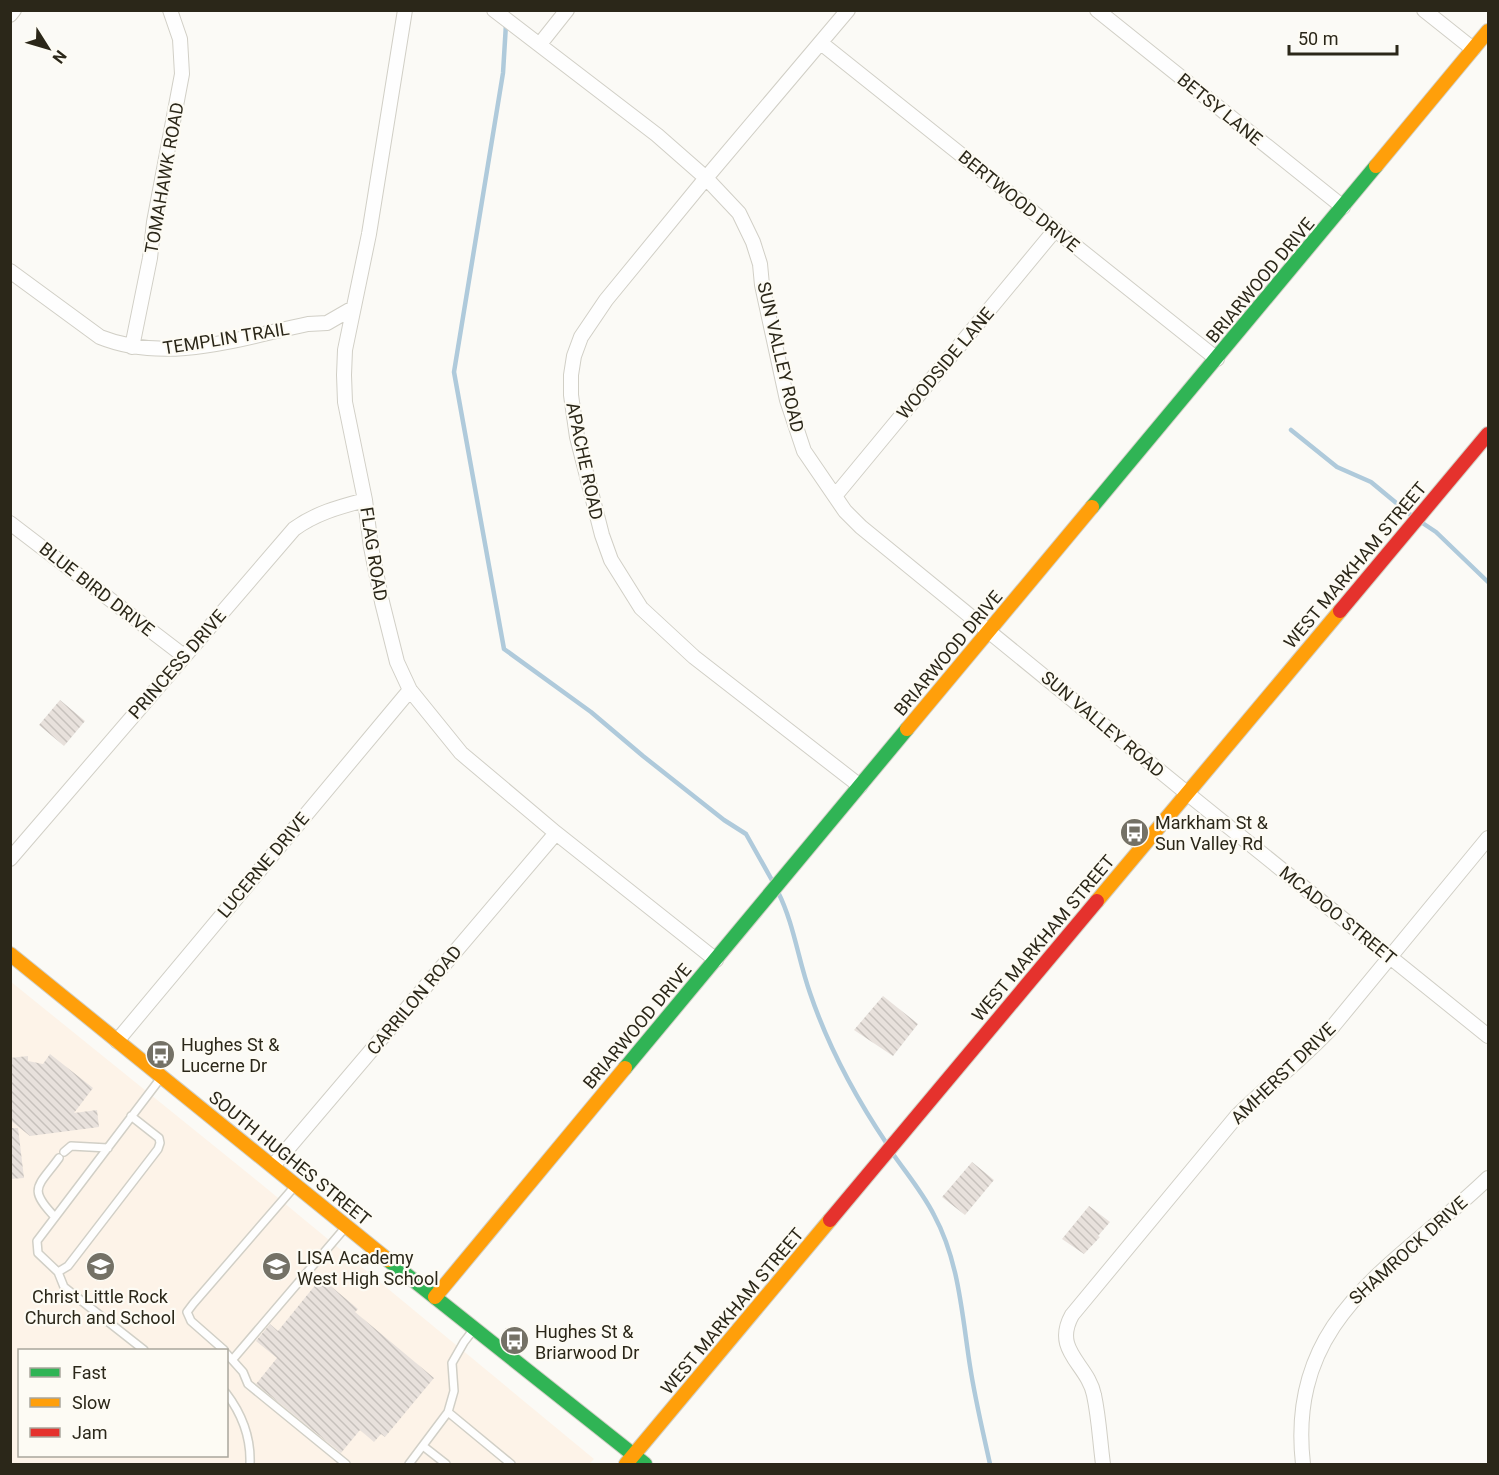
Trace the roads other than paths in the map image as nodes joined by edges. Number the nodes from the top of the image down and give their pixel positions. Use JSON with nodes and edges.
{"nodes":[{"id":1,"x":14,"y":10,"type":"edge"},
{"id":2,"x":170,"y":10,"type":"edge"},
{"id":3,"x":405,"y":10,"type":"edge"},
{"id":4,"x":567,"y":10,"type":"edge"},
{"id":5,"x":848,"y":10,"type":"edge"},
{"id":6,"x":1097,"y":10,"type":"edge"},
{"id":7,"x":1424,"y":10,"type":"edge"},
{"id":8,"x":496,"y":11,"type":"edge"},
{"id":9,"x":10,"y":15,"type":"edge"},
{"id":10,"x":1488,"y":31,"type":"edge"},
{"id":11,"x":821,"y":43,"type":"junction"},
{"id":12,"x":540,"y":44,"type":"junction"},
{"id":13,"x":1473,"y":49,"type":"junction"},
{"id":14,"x":706,"y":178,"type":"junction"},
{"id":15,"x":1343,"y":207,"type":"junction"},
{"id":16,"x":1055,"y":230,"type":"junction"},
{"id":17,"x":10,"y":271,"type":"edge"},
{"id":18,"x":353,"y":308,"type":"junction"},
{"id":19,"x":132,"y":347,"type":"junction"},
{"id":20,"x":1217,"y":359,"type":"junction"},
{"id":21,"x":1488,"y":434,"type":"edge"},
{"id":22,"x":835,"y":496,"type":"junction"},
{"id":23,"x":365,"y":500,"type":"junction"},
{"id":24,"x":10,"y":522,"type":"edge"},
{"id":25,"x":990,"y":630,"type":"junction"},
{"id":26,"x":184,"y":656,"type":"junction"},
{"id":27,"x":410,"y":690,"type":"junction"},
{"id":28,"x":860,"y":786,"type":"junction"},
{"id":29,"x":1188,"y":794,"type":"junction"},
{"id":30,"x":556,"y":833,"type":"junction"},
{"id":31,"x":1488,"y":838,"type":"edge"},
{"id":32,"x":10,"y":859,"type":"edge"},
{"id":33,"x":10,"y":954,"type":"edge"},
{"id":34,"x":1389,"y":957,"type":"junction"},
{"id":35,"x":716,"y":960,"type":"junction"},
{"id":36,"x":1488,"y":1036,"type":"edge"},
{"id":37,"x":117,"y":1041,"type":"junction"},
{"id":38,"x":161,"y":1077,"type":"junction"},
{"id":39,"x":131,"y":1116,"type":"junction"},
{"id":40,"x":108,"y":1148,"type":"junction"},
{"id":41,"x":273,"y":1166,"type":"junction"},
{"id":42,"x":1488,"y":1178,"type":"edge"},
{"id":43,"x":296,"y":1185,"type":"junction"},
{"id":44,"x":55,"y":1217,"type":"junction"},
{"id":45,"x":345,"y":1226,"type":"junction"},
{"id":46,"x":58,"y":1272,"type":"junction"},
{"id":47,"x":435,"y":1297,"type":"junction"},
{"id":48,"x":475,"y":1329,"type":"junction"},
{"id":49,"x":143,"y":1349,"type":"edge"},
{"id":50,"x":222,"y":1349,"type":"edge"},
{"id":51,"x":228,"y":1355,"type":"edge"},
{"id":52,"x":233,"y":1359,"type":"junction"},
{"id":53,"x":228,"y":1396,"type":"edge"},
{"id":54,"x":448,"y":1412,"type":"junction"},
{"id":55,"x":423,"y":1446,"type":"junction"},
{"id":56,"x":630,"y":1460,"type":"edge"},
{"id":57,"x":250,"y":1464,"type":"edge"},
{"id":58,"x":346,"y":1464,"type":"edge"},
{"id":59,"x":409,"y":1464,"type":"edge"},
{"id":60,"x":446,"y":1464,"type":"edge"},
{"id":61,"x":511,"y":1464,"type":"edge"},
{"id":62,"x":645,"y":1464,"type":"edge"},
{"id":63,"x":1103,"y":1464,"type":"edge"},
{"id":64,"x":1303,"y":1464,"type":"edge"}],
"edges":[{"from":1,"to":9,"type":"street"},
{"from":2,"to":19,"type":"street","name":"TOMAHAWK ROAD"},
{"from":3,"to":18,"type":"street","name":"FLAG ROAD"},
{"from":4,"to":12,"type":"street"},
{"from":5,"to":11,"type":"street","name":"APACHE ROAD"},
{"from":6,"to":15,"type":"street","name":"BETSY LANE"},
{"from":7,"to":13,"type":"street"},
{"from":8,"to":12,"type":"street","name":"SUN VALLEY ROAD"},
{"from":10,"to":13,"type":"street","name":"BRIARWOOD DRIVE"},
{"from":11,"to":14,"type":"street","name":"APACHE ROAD"},
{"from":11,"to":16,"type":"street","name":"BERTWOOD DRIVE"},
{"from":12,"to":14,"type":"street","name":"SUN VALLEY ROAD"},
{"from":13,"to":15,"type":"street","name":"BRIARWOOD DRIVE"},
{"from":14,"to":22,"type":"street","name":"SUN VALLEY ROAD"},
{"from":14,"to":28,"type":"street","name":"APACHE ROAD"},
{"from":15,"to":20,"type":"street","name":"BRIARWOOD DRIVE"},
{"from":16,"to":20,"type":"street","name":"BERTWOOD DRIVE"},
{"from":16,"to":22,"type":"street","name":"WOODSIDE LANE"},
{"from":17,"to":19,"type":"street","name":"TEMPLIN TRAIL"},
{"from":18,"to":19,"type":"street","name":"TEMPLIN TRAIL"},
{"from":18,"to":23,"type":"street","name":"FLAG ROAD"},
{"from":20,"to":25,"type":"street","name":"BRIARWOOD DRIVE"},
{"from":21,"to":29,"type":"street","name":"WEST MARKHAM STREET"},
{"from":22,"to":25,"type":"street","name":"SUN VALLEY ROAD"},
{"from":23,"to":26,"type":"street","name":"PRINCESS DRIVE"},
{"from":23,"to":27,"type":"street","name":"FLAG ROAD"},
{"from":24,"to":26,"type":"street","name":"BLUE BIRD DRIVE"},
{"from":25,"to":28,"type":"street","name":"BRIARWOOD DRIVE"},
{"from":25,"to":29,"type":"street","name":"SUN VALLEY ROAD"},
{"from":26,"to":32,"type":"street","name":"PRINCESS DRIVE"},
{"from":27,"to":30,"type":"street","name":"FLAG ROAD"},
{"from":27,"to":37,"type":"street","name":"LUCERNE DRIVE"},
{"from":28,"to":35,"type":"street","name":"BRIARWOOD DRIVE"},
{"from":29,"to":34,"type":"street","name":"MCADOO STREET"},
{"from":29,"to":56,"type":"street","name":"WEST MARKHAM STREET"},
{"from":30,"to":35,"type":"street","name":"FLAG ROAD"},
{"from":30,"to":41,"type":"street","name":"CARRILON ROAD"},
{"from":31,"to":34,"type":"street","name":"AMHERST DRIVE"},
{"from":33,"to":37,"type":"street","name":"SOUTH HUGHES STREET"},
{"from":34,"to":36,"type":"street","name":"MCADOO STREET"},
{"from":34,"to":63,"type":"street","name":"AMHERST DRIVE"},
{"from":35,"to":47,"type":"street","name":"BRIARWOOD DRIVE"},
{"from":37,"to":38,"type":"street","name":"SOUTH HUGHES STREET"},
{"from":38,"to":39,"type":"lane"},
{"from":38,"to":41,"type":"street","name":"SOUTH HUGHES STREET"},
{"from":39,"to":40,"type":"lane"},
{"from":39,"to":46,"type":"lane"},
{"from":40,"to":44,"type":"lane"},
{"from":40,"to":44,"type":"lane"},
{"from":41,"to":43,"type":"street","name":"SOUTH HUGHES STREET"},
{"from":42,"to":64,"type":"street","name":"SHAMROCK DRIVE"},
{"from":43,"to":45,"type":"street","name":"SOUTH HUGHES STREET"},
{"from":43,"to":50,"type":"lane"},
{"from":44,"to":46,"type":"lane"},
{"from":45,"to":47,"type":"street","name":"SOUTH HUGHES STREET"},
{"from":45,"to":52,"type":"lane"},
{"from":46,"to":49,"type":"lane"},
{"from":47,"to":48,"type":"street","name":"SOUTH HUGHES STREET"},
{"from":48,"to":54,"type":"lane"},
{"from":48,"to":56,"type":"street","name":"SOUTH HUGHES STREET"},
{"from":51,"to":52,"type":"lane"},
{"from":52,"to":58,"type":"lane"},
{"from":53,"to":57,"type":"lane"},
{"from":54,"to":55,"type":"lane"},
{"from":54,"to":61,"type":"lane"},
{"from":55,"to":59,"type":"lane"},
{"from":55,"to":60,"type":"lane"},
{"from":56,"to":62,"type":"street","name":"SOUTH HUGHES STREET"}]}
